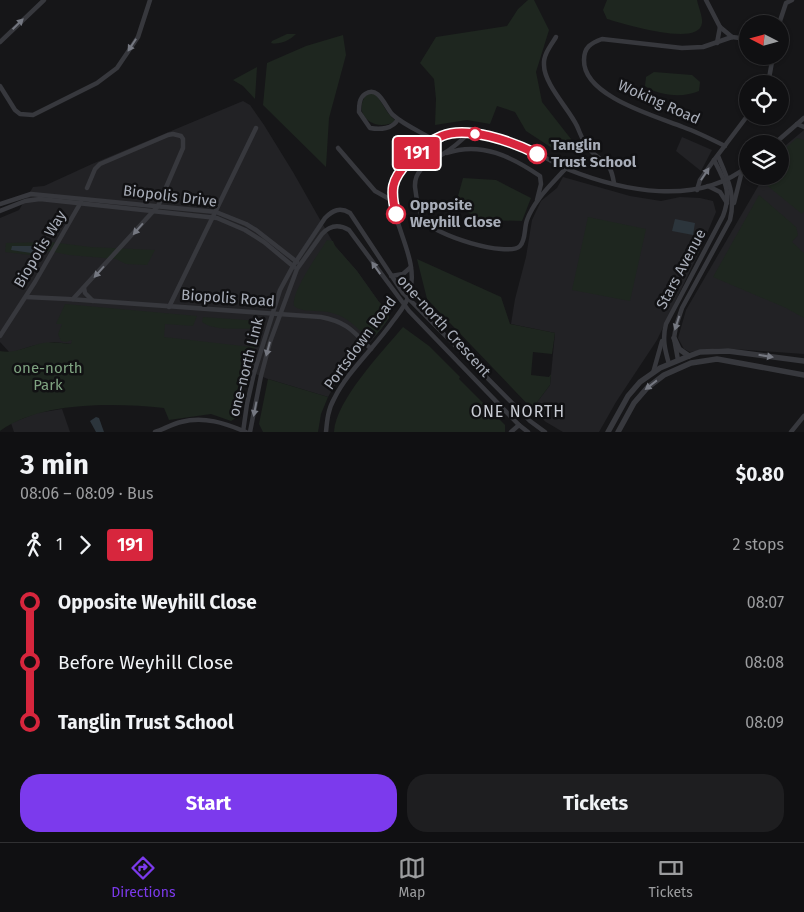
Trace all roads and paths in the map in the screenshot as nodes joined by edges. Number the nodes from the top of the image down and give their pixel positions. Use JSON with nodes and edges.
{"nodes":[{"id":1,"x":44,"y":0,"type":"edge"},
{"id":2,"x":150,"y":0,"type":"edge"},
{"id":3,"x":706,"y":0,"type":"edge"},
{"id":4,"x":792,"y":0,"type":"edge"},
{"id":5,"x":786,"y":2,"type":"edge"},
{"id":6,"x":782,"y":15,"type":"edge"},
{"id":7,"x":720,"y":27,"type":"junction"},
{"id":8,"x":556,"y":37,"type":"dead end"},
{"id":9,"x":732,"y":37,"type":"junction"},
{"id":10,"x":739,"y":38,"type":"edge"},
{"id":11,"x":0,"y":42,"type":"edge"},
{"id":12,"x":717,"y":43,"type":"junction"},
{"id":13,"x":0,"y":86,"type":"edge"},
{"id":14,"x":804,"y":118,"type":"edge"},
{"id":15,"x":398,"y":119,"type":"junction"},
{"id":16,"x":797,"y":124,"type":"junction"},
{"id":17,"x":740,"y":125,"type":"edge"},
{"id":18,"x":804,"y":127,"type":"edge"},
{"id":19,"x":256,"y":128,"type":"dead end"},
{"id":20,"x":470,"y":132,"type":"junction"},
{"id":21,"x":784,"y":135,"type":"edge"},
{"id":22,"x":434,"y":140,"type":"junction"},
{"id":23,"x":724,"y":146,"type":"junction"},
{"id":24,"x":338,"y":148,"type":"dead end"},
{"id":25,"x":444,"y":154,"type":"junction"},
{"id":26,"x":716,"y":158,"type":"junction"},
{"id":27,"x":566,"y":168,"type":"junction"},
{"id":28,"x":739,"y":172,"type":"edge"},
{"id":29,"x":726,"y":179,"type":"junction"},
{"id":30,"x":614,"y":183,"type":"junction"},
{"id":31,"x":739,"y":184,"type":"edge"},
{"id":32,"x":708,"y":186,"type":"junction"},
{"id":33,"x":87,"y":188,"type":"dead end"},
{"id":34,"x":697,"y":190,"type":"junction"},
{"id":35,"x":81,"y":201,"type":"junction"},
{"id":36,"x":393,"y":201,"type":"junction"},
{"id":37,"x":537,"y":201,"type":"junction"},
{"id":38,"x":0,"y":204,"type":"edge"},
{"id":39,"x":728,"y":205,"type":"junction"},
{"id":40,"x":158,"y":206,"type":"junction"},
{"id":41,"x":733,"y":209,"type":"junction"},
{"id":42,"x":0,"y":211,"type":"edge"},
{"id":43,"x":153,"y":212,"type":"junction"},
{"id":44,"x":216,"y":212,"type":"junction"},
{"id":45,"x":213,"y":217,"type":"junction"},
{"id":46,"x":317,"y":230,"type":"joint"},
{"id":47,"x":322,"y":234,"type":"joint"},
{"id":48,"x":297,"y":265,"type":"junction"},
{"id":49,"x":411,"y":267,"type":"junction"},
{"id":50,"x":391,"y":276,"type":"junction"},
{"id":51,"x":84,"y":288,"type":"junction"},
{"id":52,"x":26,"y":297,"type":"junction"},
{"id":53,"x":408,"y":298,"type":"junction"},
{"id":54,"x":73,"y":299,"type":"junction"},
{"id":55,"x":93,"y":301,"type":"junction"},
{"id":56,"x":404,"y":305,"type":"junction"},
{"id":57,"x":169,"y":307,"type":"junction"},
{"id":58,"x":272,"y":313,"type":"junction"},
{"id":59,"x":280,"y":314,"type":"junction"},
{"id":60,"x":664,"y":332,"type":"junction"},
{"id":61,"x":0,"y":336,"type":"edge"},
{"id":62,"x":674,"y":338,"type":"junction"},
{"id":63,"x":371,"y":349,"type":"junction"},
{"id":64,"x":689,"y":356,"type":"junction"},
{"id":65,"x":678,"y":360,"type":"junction"},
{"id":66,"x":804,"y":361,"type":"edge"},
{"id":67,"x":669,"y":364,"type":"junction"},
{"id":68,"x":680,"y":367,"type":"junction"},
{"id":69,"x":671,"y":372,"type":"junction"},
{"id":70,"x":653,"y":373,"type":"junction"},
{"id":71,"x":803,"y":375,"type":"edge"},
{"id":72,"x":804,"y":416,"type":"edge"},
{"id":73,"x":519,"y":425,"type":"junction"},
{"id":74,"x":155,"y":432,"type":"edge"},
{"id":75,"x":246,"y":432,"type":"edge"},
{"id":76,"x":326,"y":432,"type":"edge"},
{"id":77,"x":511,"y":432,"type":"edge"},
{"id":78,"x":528,"y":432,"type":"edge"},
{"id":79,"x":545,"y":432,"type":"edge"},
{"id":80,"x":608,"y":432,"type":"edge"},
{"id":81,"x":618,"y":432,"type":"edge"},
{"id":82,"x":791,"y":432,"type":"edge"}],
"edges":[{"from":11,"to":1,"type":"street","one_way":true},
{"from":2,"to":13,"type":"street","one_way":true},
{"from":3,"to":7,"type":"street"},
{"from":4,"to":5,"type":"street"},
{"from":5,"to":6,"type":"street"},
{"from":7,"to":9,"type":"street"},
{"from":7,"to":12,"type":"street"},
{"from":8,"to":30,"type":"street"},
{"from":9,"to":10,"type":"street"},
{"from":9,"to":12,"type":"street","name":"Woking Road"},
{"from":12,"to":23,"type":"street","name":"Woking Road"},
{"from":14,"to":16,"type":"street"},
{"from":15,"to":15,"type":"street"},
{"from":15,"to":22,"type":"street"},
{"from":16,"to":18,"type":"street"},
{"from":16,"to":21,"type":"street"},
{"from":17,"to":23,"type":"street"},
{"from":19,"to":44,"type":"street"},
{"from":20,"to":22,"type":"street","name":"Portsdown Road"},
{"from":20,"to":25,"type":"street"},
{"from":20,"to":27,"type":"street","name":"Portsdown Road"},
{"from":22,"to":36,"type":"street","name":"Portsdown Road"},
{"from":23,"to":26,"type":"street"},
{"from":24,"to":36,"type":"street"},
{"from":25,"to":37,"type":"street"},
{"from":25,"to":37,"type":"street"},
{"from":26,"to":29,"type":"street"},
{"from":34,"to":26,"type":"street","one_way":true},
{"from":27,"to":30,"type":"street","name":"Portsdown Road"},
{"from":27,"to":37,"type":"street"},
{"from":28,"to":29,"type":"street","name":"Portsdown Road"},
{"from":29,"to":32,"type":"street","name":"Portsdown Road"},
{"from":29,"to":39,"type":"street"},
{"from":29,"to":41,"type":"street"},
{"from":30,"to":34,"type":"street","name":"Portsdown Road"},
{"from":31,"to":41,"type":"street","name":"Stars Avenue"},
{"from":32,"to":34,"type":"street","name":"Portsdown Road"},
{"from":32,"to":39,"type":"street"},
{"from":33,"to":40,"type":"street"},
{"from":35,"to":38,"type":"street"},
{"from":35,"to":40,"type":"street","name":"Biopolis Drive"},
{"from":35,"to":42,"type":"street"},
{"from":35,"to":43,"type":"street","name":"Biopolis Drive"},
{"from":35,"to":52,"type":"street","name":"Biopolis Way"},
{"from":36,"to":49,"type":"street","name":"Portsdown Road"},
{"from":39,"to":60,"type":"street","name":"Stars Avenue"},
{"from":40,"to":43,"type":"street"},
{"from":40,"to":44,"type":"street","name":"Biopolis Drive"},
{"from":41,"to":62,"type":"street","name":"Stars Avenue","one_way":true},
{"from":43,"to":45,"type":"street","name":"Biopolis Drive"},
{"from":43,"to":51,"type":"street","one_way":true},
{"from":44,"to":45,"type":"street"},
{"from":44,"to":48,"type":"street","name":"Biopolis Drive"},
{"from":45,"to":48,"type":"street","name":"Biopolis Drive"},
{"from":45,"to":57,"type":"street"},
{"from":46,"to":48,"type":"street","name":"one-north Link"},
{"from":46,"to":50,"type":"street","name":"one-north Crescent"},
{"from":47,"to":48,"type":"street","name":"one-north Link"},
{"from":56,"to":47,"type":"street","name":"one-north Crescent","one_way":true},
{"from":48,"to":58,"type":"street","name":"one-north Link"},
{"from":48,"to":59,"type":"street","name":"one-north Link"},
{"from":49,"to":50,"type":"street"},
{"from":49,"to":53,"type":"street","name":"Portsdown Road"},
{"from":50,"to":53,"type":"street","name":"one-north Crescent"},
{"from":51,"to":54,"type":"street"},
{"from":51,"to":55,"type":"street"},
{"from":52,"to":54,"type":"street","name":"Biopolis Road"},
{"from":52,"to":61,"type":"street","name":"Biopolis Way"},
{"from":53,"to":56,"type":"street","name":"Portsdown Road"},
{"from":53,"to":79,"type":"street","name":"one-north Crescent"},
{"from":54,"to":55,"type":"street","name":"Biopolis Road"},
{"from":55,"to":57,"type":"street","name":"Biopolis Road"},
{"from":56,"to":63,"type":"street","name":"Portsdown Road"},
{"from":56,"to":73,"type":"street","name":"one-north Crescent"},
{"from":57,"to":58,"type":"street","name":"Biopolis Road"},
{"from":58,"to":59,"type":"street","name":"Biopolis Road"},
{"from":58,"to":75,"type":"street","name":"one-north Link"},
{"from":59,"to":63,"type":"street","name":"Biopolis Road"},
{"from":59,"to":75,"type":"street","name":"one-north Link","one_way":true},
{"from":60,"to":67,"type":"street","name":"Stars Avenue"},
{"from":60,"to":70,"type":"street"},
{"from":62,"to":64,"type":"street"},
{"from":62,"to":65,"type":"street","name":"Stars Avenue"},
{"from":63,"to":76,"type":"street","name":"Portsdown Road"},
{"from":64,"to":65,"type":"street"},
{"from":64,"to":66,"type":"street","one_way":true},
{"from":65,"to":67,"type":"street"},
{"from":65,"to":68,"type":"street","name":"Stars Avenue"},
{"from":67,"to":69,"type":"street","name":"Stars Avenue"},
{"from":67,"to":70,"type":"street"},
{"from":68,"to":69,"type":"street"},
{"from":68,"to":71,"type":"street"},
{"from":69,"to":81,"type":"street","one_way":true},
{"from":70,"to":80,"type":"street"},
{"from":72,"to":82,"type":"street"},
{"from":73,"to":77,"type":"street"},
{"from":73,"to":78,"type":"street","name":"one-north Crescent"},
{"from":74,"to":75,"type":"street"}]}
